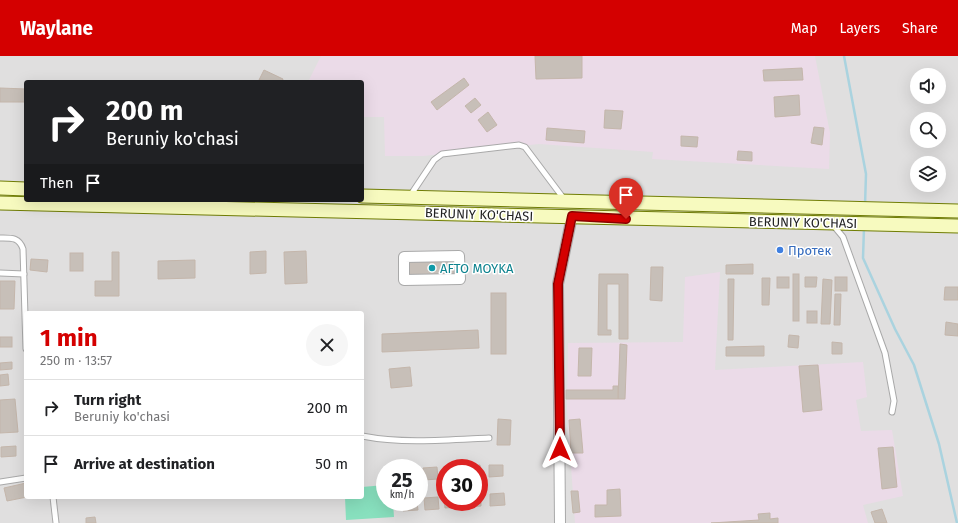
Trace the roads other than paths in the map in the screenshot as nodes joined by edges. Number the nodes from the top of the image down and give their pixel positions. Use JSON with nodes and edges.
{"nodes":[{"id":1,"x":0,"y":188,"type":"edge"},
{"id":2,"x":24,"y":189,"type":"edge"},
{"id":3,"x":364,"y":196,"type":"edge"},
{"id":4,"x":382,"y":197,"type":"junction"},
{"id":5,"x":410,"y":197,"type":"junction"},
{"id":6,"x":566,"y":201,"type":"junction"},
{"id":7,"x":0,"y":203,"type":"edge"},
{"id":8,"x":748,"y":206,"type":"junction"},
{"id":9,"x":382,"y":211,"type":"junction"},
{"id":10,"x":958,"y":211,"type":"edge"},
{"id":11,"x":572,"y":216,"type":"junction"},
{"id":12,"x":748,"y":221,"type":"junction"},
{"id":13,"x":834,"y":223,"type":"junction"},
{"id":14,"x":958,"y":226,"type":"edge"},
{"id":15,"x":0,"y":238,"type":"edge"},
{"id":16,"x":0,"y":273,"type":"edge"},
{"id":17,"x":24,"y":274,"type":"junction"},
{"id":18,"x":460,"y":279,"type":"joint"},
{"id":19,"x":25,"y":311,"type":"edge"},
{"id":20,"x":892,"y":412,"type":"dead end"},
{"id":21,"x":364,"y":436,"type":"edge"},
{"id":22,"x":489,"y":438,"type":"dead end"},
{"id":23,"x":24,"y":478,"type":"edge"},
{"id":24,"x":0,"y":482,"type":"edge"},
{"id":25,"x":53,"y":499,"type":"edge"},
{"id":26,"x":56,"y":523,"type":"edge"},
{"id":27,"x":560,"y":523,"type":"edge"}],
"edges":[{"from":1,"to":2,"type":"main road"},
{"from":3,"to":4,"type":"main road","name":"BERUNIY KO'CHASI"},
{"from":4,"to":5,"type":"main road","name":"BERUNIY KO'CHASI"},
{"from":4,"to":9,"type":"main road"},
{"from":5,"to":6,"type":"main road","name":"BERUNIY KO'CHASI"},
{"from":5,"to":6,"type":"lane"},
{"from":6,"to":8,"type":"main road","name":"BERUNIY KO'CHASI"},
{"from":7,"to":9,"type":"main road","name":"BERUNIY KO'CHASI"},
{"from":8,"to":10,"type":"main road","name":"BERUNIY KO'CHASI"},
{"from":8,"to":12,"type":"main road"},
{"from":9,"to":11,"type":"main road","name":"BERUNIY KO'CHASI"},
{"from":11,"to":12,"type":"main road","name":"BERUNIY KO'CHASI"},
{"from":11,"to":27,"type":"street"},
{"from":12,"to":13,"type":"main road","name":"BERUNIY KO'CHASI"},
{"from":13,"to":14,"type":"main road","name":"BERUNIY KO'CHASI"},
{"from":13,"to":20,"type":"lane"},
{"from":15,"to":17,"type":"lane"},
{"from":16,"to":17,"type":"lane"},
{"from":17,"to":19,"type":"lane"},
{"from":18,"to":18,"type":"street"},
{"from":21,"to":22,"type":"lane"},
{"from":23,"to":24,"type":"lane"},
{"from":25,"to":26,"type":"lane"}]}
